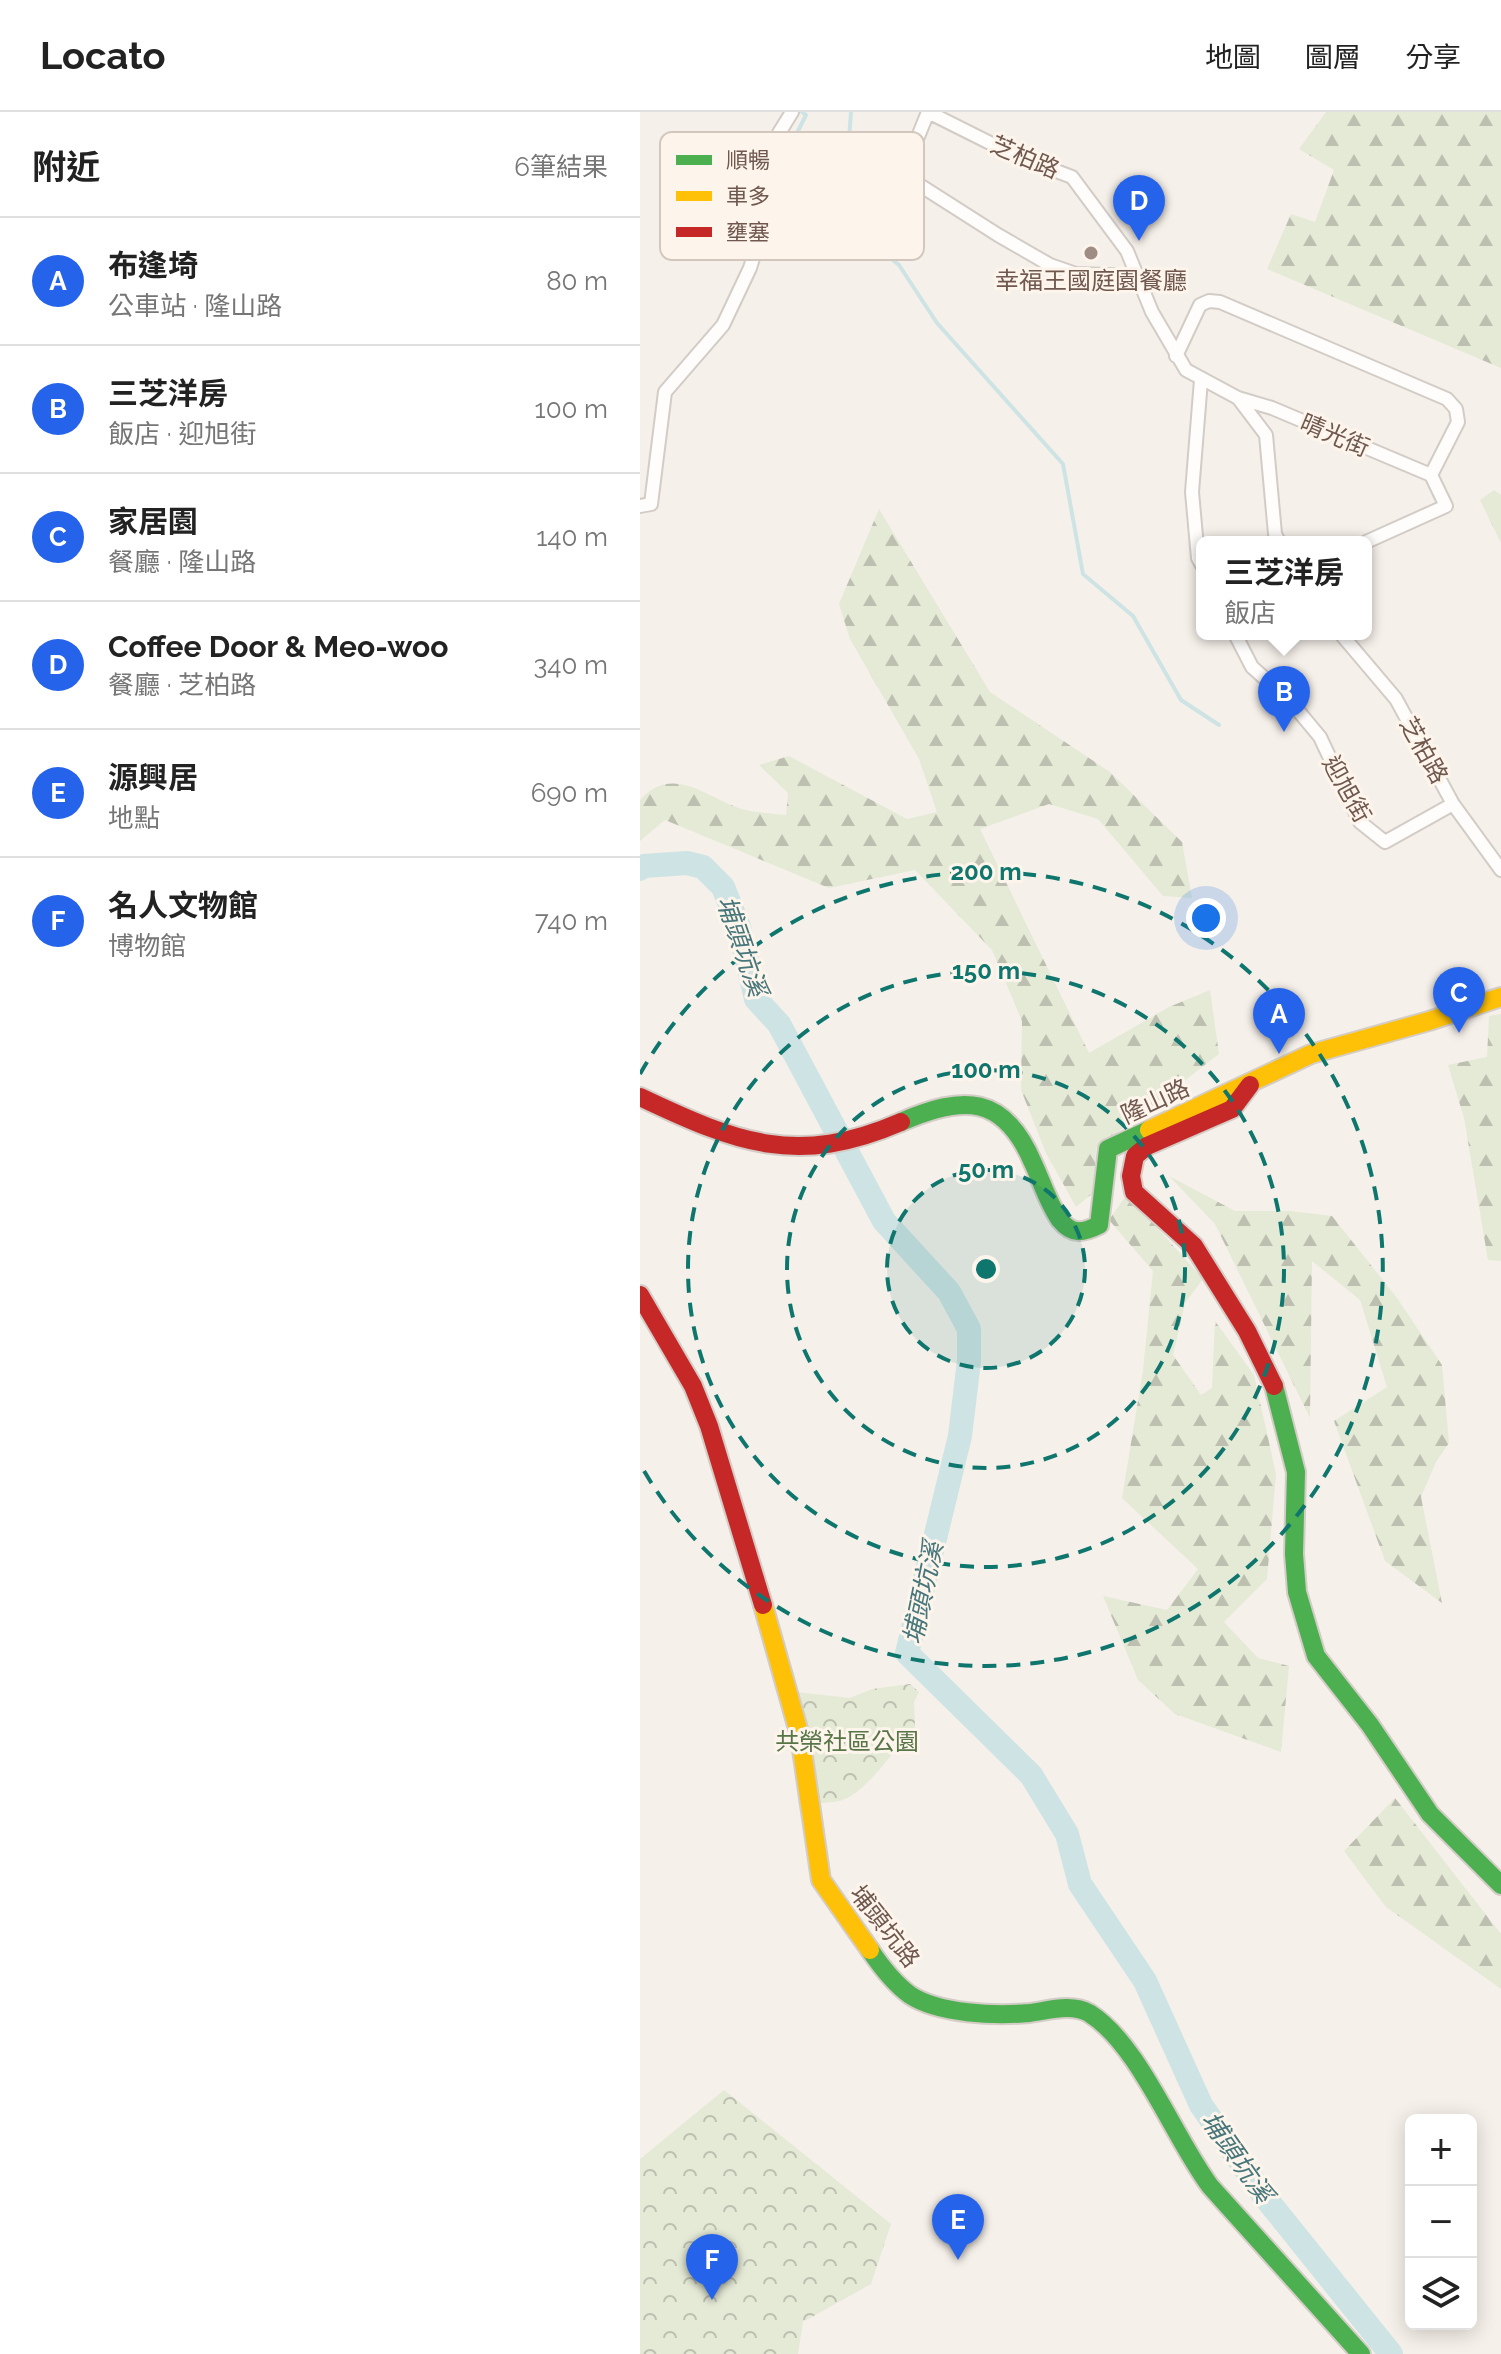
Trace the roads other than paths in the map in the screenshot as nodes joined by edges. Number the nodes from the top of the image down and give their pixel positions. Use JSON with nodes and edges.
{"nodes":[{"id":1,"x":928,"y":112,"type":"edge"},
{"id":2,"x":791,"y":114,"type":"edge"},
{"id":3,"x":780,"y":132,"type":"edge"},
{"id":4,"x":920,"y":132,"type":"edge"},
{"id":5,"x":924,"y":188,"type":"edge"},
{"id":6,"x":752,"y":260,"type":"edge"},
{"id":7,"x":1137,"y":276,"type":"junction"},
{"id":8,"x":1176,"y":356,"type":"junction"},
{"id":9,"x":1201,"y":380,"type":"junction"},
{"id":10,"x":1238,"y":398,"type":"junction"},
{"id":11,"x":1431,"y":475,"type":"junction"},
{"id":12,"x":640,"y":506,"type":"edge"},
{"id":13,"x":1196,"y":536,"type":"edge"},
{"id":14,"x":1276,"y":536,"type":"edge"},
{"id":15,"x":1372,"y":539,"type":"edge"},
{"id":16,"x":1238,"y":640,"type":"edge"},
{"id":17,"x":1346,"y":640,"type":"edge"},
{"id":18,"x":1453,"y":804,"type":"junction"},
{"id":19,"x":1501,"y":870,"type":"edge"},
{"id":20,"x":1501,"y":997,"type":"edge"},
{"id":21,"x":1250,"y":1084,"type":"junction"},
{"id":22,"x":640,"y":1097,"type":"edge"},
{"id":23,"x":640,"y":1295,"type":"edge"},
{"id":24,"x":1501,"y":1885,"type":"edge"},
{"id":25,"x":1361,"y":2354,"type":"edge"}],
"edges":[{"from":1,"to":4,"type":"street"},
{"from":1,"to":7,"type":"street","name":"芝柏路"},
{"from":2,"to":3,"type":"street"},
{"from":5,"to":7,"type":"street"},
{"from":6,"to":12,"type":"street"},
{"from":7,"to":8,"type":"street","name":"芝柏路"},
{"from":8,"to":9,"type":"street","name":"芝柏路"},
{"from":8,"to":11,"type":"street"},
{"from":9,"to":10,"type":"street","name":"芝柏路"},
{"from":9,"to":13,"type":"street"},
{"from":10,"to":11,"type":"street","name":"晴光街"},
{"from":10,"to":14,"type":"street","name":"芝柏路"},
{"from":11,"to":15,"type":"street"},
{"from":16,"to":18,"type":"street","name":"迎旭街"},
{"from":17,"to":18,"type":"street","name":"芝柏路"},
{"from":18,"to":19,"type":"street","name":"芝柏路"},
{"from":20,"to":21,"type":"street","name":"隆山路"},
{"from":21,"to":22,"type":"street","name":"隆山路"},
{"from":21,"to":24,"type":"street"},
{"from":23,"to":25,"type":"street","name":"埔頭坑路"}]}
